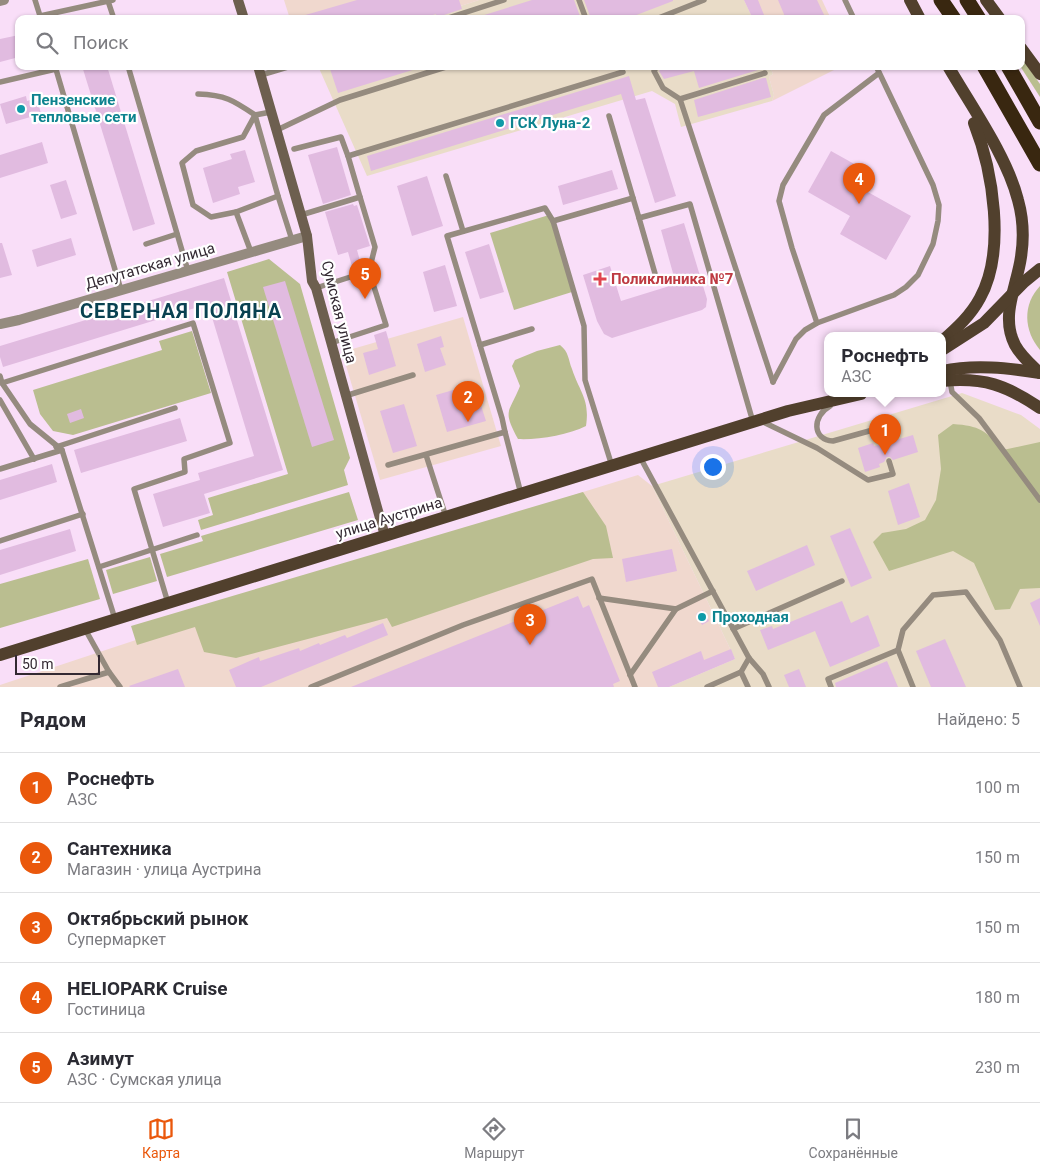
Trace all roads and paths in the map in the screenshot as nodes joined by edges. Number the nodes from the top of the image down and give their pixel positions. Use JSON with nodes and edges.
{"nodes":[{"id":1,"x":4,"y":0,"type":"edge"},
{"id":2,"x":35,"y":0,"type":"edge"},
{"id":3,"x":238,"y":0,"type":"edge"},
{"id":4,"x":504,"y":0,"type":"edge"},
{"id":5,"x":579,"y":0,"type":"edge"},
{"id":6,"x":704,"y":0,"type":"edge"},
{"id":7,"x":845,"y":0,"type":"edge"},
{"id":8,"x":910,"y":0,"type":"edge"},
{"id":9,"x":941,"y":0,"type":"edge"},
{"id":10,"x":966,"y":0,"type":"edge"},
{"id":11,"x":986,"y":0,"type":"edge"},
{"id":12,"x":0,"y":1,"type":"edge"},
{"id":13,"x":111,"y":1,"type":"edge"},
{"id":14,"x":39,"y":15,"type":"edge"},
{"id":15,"x":49,"y":15,"type":"edge"},
{"id":16,"x":113,"y":15,"type":"edge"},
{"id":17,"x":243,"y":15,"type":"edge"},
{"id":18,"x":457,"y":15,"type":"edge"},
{"id":19,"x":585,"y":15,"type":"edge"},
{"id":20,"x":667,"y":15,"type":"edge"},
{"id":21,"x":852,"y":15,"type":"edge"},
{"id":22,"x":918,"y":15,"type":"edge"},
{"id":23,"x":951,"y":15,"type":"edge"},
{"id":24,"x":976,"y":15,"type":"edge"},
{"id":25,"x":997,"y":15,"type":"edge"},
{"id":26,"x":1025,"y":49,"type":"edge"},
{"id":27,"x":1025,"y":53,"type":"edge"},
{"id":28,"x":1040,"y":67,"type":"edge"},
{"id":29,"x":44,"y":70,"type":"edge"},
{"id":30,"x":56,"y":70,"type":"edge"},
{"id":31,"x":129,"y":70,"type":"edge"},
{"id":32,"x":436,"y":70,"type":"edge"},
{"id":33,"x":654,"y":70,"type":"edge"},
{"id":34,"x":878,"y":70,"type":"edge"},
{"id":35,"x":949,"y":70,"type":"edge"},
{"id":36,"x":949,"y":70,"type":"edge"},
{"id":37,"x":986,"y":70,"type":"edge"},
{"id":38,"x":1010,"y":70,"type":"edge"},
{"id":39,"x":259,"y":71,"type":"edge"},
{"id":40,"x":623,"y":72,"type":"dead end"},
{"id":41,"x":765,"y":73,"type":"dead end"},
{"id":42,"x":879,"y":73,"type":"junction"},
{"id":43,"x":1040,"y":74,"type":"edge"},
{"id":44,"x":0,"y":82,"type":"edge"},
{"id":45,"x":198,"y":94,"type":"dead end"},
{"id":46,"x":680,"y":98,"type":"junction"},
{"id":47,"x":272,"y":112,"type":"junction"},
{"id":48,"x":255,"y":115,"type":"junction"},
{"id":49,"x":608,"y":116,"type":"dead end"},
{"id":50,"x":1040,"y":122,"type":"edge"},
{"id":51,"x":277,"y":130,"type":"junction"},
{"id":52,"x":294,"y":149,"type":"dead end"},
{"id":53,"x":348,"y":156,"type":"junction"},
{"id":54,"x":1040,"y":164,"type":"edge"},
{"id":55,"x":446,"y":176,"type":"dead end"},
{"id":56,"x":278,"y":196,"type":"junction"},
{"id":57,"x":360,"y":197,"type":"junction"},
{"id":58,"x":633,"y":198,"type":"junction"},
{"id":59,"x":236,"y":212,"type":"junction"},
{"id":60,"x":301,"y":215,"type":"junction"},
{"id":61,"x":639,"y":218,"type":"junction"},
{"id":62,"x":553,"y":221,"type":"junction"},
{"id":63,"x":463,"y":231,"type":"junction"},
{"id":64,"x":177,"y":234,"type":"junction"},
{"id":65,"x":307,"y":236,"type":"junction"},
{"id":66,"x":292,"y":240,"type":"junction"},
{"id":67,"x":146,"y":244,"type":"dead end"},
{"id":68,"x":251,"y":252,"type":"junction"},
{"id":69,"x":1040,"y":269,"type":"edge"},
{"id":70,"x":188,"y":271,"type":"junction"},
{"id":71,"x":369,"y":271,"type":"junction"},
{"id":72,"x":656,"y":277,"type":"dead end"},
{"id":73,"x":316,"y":288,"type":"junction"},
{"id":74,"x":121,"y":290,"type":"junction"},
{"id":75,"x":1012,"y":294,"type":"junction"},
{"id":76,"x":817,"y":323,"type":"junction"},
{"id":77,"x":0,"y":324,"type":"edge"},
{"id":78,"x":532,"y":329,"type":"dead end"},
{"id":79,"x":946,"y":337,"type":"edge"},
{"id":80,"x":331,"y":343,"type":"junction"},
{"id":81,"x":480,"y":345,"type":"junction"},
{"id":82,"x":946,"y":347,"type":"edge"},
{"id":83,"x":1040,"y":373,"type":"edge"},
{"id":84,"x":413,"y":375,"type":"dead end"},
{"id":85,"x":946,"y":378,"type":"edge"},
{"id":86,"x":946,"y":378,"type":"edge"},
{"id":87,"x":1,"y":380,"type":"edge"},
{"id":88,"x":946,"y":380,"type":"edge"},
{"id":89,"x":824,"y":395,"type":"edge"},
{"id":90,"x":345,"y":396,"type":"junction"},
{"id":91,"x":850,"y":397,"type":"edge"},
{"id":92,"x":847,"y":398,"type":"junction"},
{"id":93,"x":0,"y":400,"type":"edge"},
{"id":94,"x":175,"y":408,"type":"dead end"},
{"id":95,"x":1040,"y":408,"type":"edge"},
{"id":96,"x":788,"y":411,"type":"junction"},
{"id":97,"x":756,"y":421,"type":"junction"},
{"id":98,"x":505,"y":432,"type":"junction"},
{"id":99,"x":884,"y":443,"type":"dead end"},
{"id":100,"x":59,"y":449,"type":"junction"},
{"id":101,"x":426,"y":455,"type":"junction"},
{"id":102,"x":640,"y":457,"type":"junction"},
{"id":103,"x":34,"y":459,"type":"junction"},
{"id":104,"x":889,"y":461,"type":"dead end"},
{"id":105,"x":388,"y":466,"type":"dead end"},
{"id":106,"x":612,"y":466,"type":"junction"},
{"id":107,"x":0,"y":469,"type":"edge"},
{"id":108,"x":521,"y":494,"type":"junction"},
{"id":109,"x":1040,"y":500,"type":"edge"},
{"id":110,"x":83,"y":514,"type":"junction"},
{"id":111,"x":446,"y":517,"type":"junction"},
{"id":112,"x":197,"y":535,"type":"dead end"},
{"id":113,"x":385,"y":536,"type":"junction"},
{"id":114,"x":0,"y":541,"type":"edge"},
{"id":115,"x":152,"y":550,"type":"junction"},
{"id":116,"x":100,"y":568,"type":"junction"},
{"id":117,"x":842,"y":581,"type":"dead end"},
{"id":118,"x":713,"y":591,"type":"junction"},
{"id":119,"x":599,"y":598,"type":"junction"},
{"id":120,"x":168,"y":603,"type":"junction"},
{"id":121,"x":676,"y":608,"type":"junction"},
{"id":122,"x":115,"y":619,"type":"junction"},
{"id":123,"x":85,"y":629,"type":"junction"},
{"id":124,"x":733,"y":629,"type":"junction"},
{"id":125,"x":898,"y":650,"type":"junction"},
{"id":126,"x":0,"y":655,"type":"edge"},
{"id":127,"x":749,"y":658,"type":"junction"},
{"id":128,"x":109,"y":672,"type":"junction"},
{"id":129,"x":741,"y":672,"type":"junction"},
{"id":130,"x":630,"y":675,"type":"junction"},
{"id":131,"x":60,"y":687,"type":"edge"},
{"id":132,"x":120,"y":687,"type":"edge"},
{"id":133,"x":312,"y":687,"type":"edge"},
{"id":134,"x":635,"y":687,"type":"edge"},
{"id":135,"x":707,"y":687,"type":"edge"},
{"id":136,"x":748,"y":687,"type":"edge"},
{"id":137,"x":769,"y":687,"type":"edge"},
{"id":138,"x":831,"y":687,"type":"edge"},
{"id":139,"x":913,"y":687,"type":"edge"},
{"id":140,"x":1020,"y":687,"type":"edge"}],
"edges":[{"from":1,"to":12,"type":"street"},
{"from":2,"to":14,"type":"lane"},
{"from":3,"to":17,"type":"street"},
{"from":4,"to":18,"type":"lane"},
{"from":5,"to":19,"type":"lane"},
{"from":6,"to":20,"type":"lane"},
{"from":7,"to":21,"type":"lane"},
{"from":8,"to":22,"type":"main road"},
{"from":9,"to":23,"type":"highway"},
{"from":10,"to":24,"type":"highway"},
{"from":11,"to":25,"type":"main road"},
{"from":13,"to":15,"type":"lane"},
{"from":13,"to":16,"type":"lane"},
{"from":26,"to":28,"type":"main road"},
{"from":27,"to":43,"type":"main road"},
{"from":29,"to":44,"type":"lane"},
{"from":30,"to":74,"type":"lane"},
{"from":31,"to":64,"type":"lane"},
{"from":32,"to":51,"type":"lane"},
{"from":33,"to":46,"type":"lane"},
{"from":34,"to":42,"type":"lane"},
{"from":35,"to":75,"type":"main road"},
{"from":36,"to":79,"type":"main road"},
{"from":37,"to":54,"type":"highway"},
{"from":38,"to":50,"type":"highway"},
{"from":39,"to":47,"type":"street","name":"Сумская улица"},
{"from":40,"to":53,"type":"lane"},
{"from":41,"to":46,"type":"lane"},
{"from":42,"to":76,"type":"lane"},
{"from":42,"to":76,"type":"lane"},
{"from":45,"to":48,"type":"lane"},
{"from":46,"to":76,"type":"lane"},
{"from":47,"to":48,"type":"lane"},
{"from":47,"to":51,"type":"street","name":"Сумская улица"},
{"from":48,"to":56,"type":"lane"},
{"from":48,"to":59,"type":"lane"},
{"from":49,"to":58,"type":"lane"},
{"from":51,"to":60,"type":"street","name":"Сумская улица"},
{"from":52,"to":53,"type":"lane"},
{"from":53,"to":57,"type":"lane"},
{"from":55,"to":63,"type":"lane"},
{"from":56,"to":59,"type":"lane"},
{"from":56,"to":66,"type":"lane"},
{"from":57,"to":60,"type":"lane"},
{"from":57,"to":71,"type":"lane"},
{"from":58,"to":61,"type":"lane"},
{"from":58,"to":62,"type":"lane"},
{"from":59,"to":68,"type":"lane"},
{"from":60,"to":65,"type":"street","name":"Сумская улица"},
{"from":61,"to":72,"type":"lane"},
{"from":61,"to":97,"type":"lane"},
{"from":62,"to":63,"type":"lane"},
{"from":62,"to":106,"type":"lane"},
{"from":63,"to":81,"type":"lane"},
{"from":64,"to":67,"type":"lane"},
{"from":64,"to":70,"type":"lane"},
{"from":65,"to":66,"type":"street","name":"Депутатская улица"},
{"from":65,"to":73,"type":"street","name":"Сумская улица"},
{"from":66,"to":68,"type":"street","name":"Депутатская улица"},
{"from":68,"to":70,"type":"street","name":"Депутатская улица"},
{"from":69,"to":75,"type":"main road"},
{"from":70,"to":74,"type":"street","name":"Депутатская улица"},
{"from":71,"to":73,"type":"lane"},
{"from":71,"to":80,"type":"lane"},
{"from":73,"to":80,"type":"street","name":"Сумская улица"},
{"from":74,"to":77,"type":"street","name":"Депутатская улица"},
{"from":75,"to":82,"type":"main road"},
{"from":75,"to":83,"type":"main road"},
{"from":78,"to":81,"type":"lane"},
{"from":80,"to":90,"type":"street","name":"Сумская улица"},
{"from":81,"to":98,"type":"lane"},
{"from":83,"to":85,"type":"main road"},
{"from":84,"to":90,"type":"lane"},
{"from":86,"to":95,"type":"main road"},
{"from":87,"to":100,"type":"lane"},
{"from":87,"to":115,"type":"lane"},
{"from":88,"to":109,"type":"lane"},
{"from":89,"to":96,"type":"main road"},
{"from":90,"to":113,"type":"street","name":"Сумская улица"},
{"from":91,"to":92,"type":"main road"},
{"from":92,"to":96,"type":"main road"},
{"from":92,"to":99,"type":"lane"},
{"from":93,"to":103,"type":"lane"},
{"from":94,"to":100,"type":"lane"},
{"from":96,"to":97,"type":"main road","name":"улица Аустрина"},
{"from":97,"to":102,"type":"main road","name":"улица Аустрина"},
{"from":97,"to":104,"type":"lane"},
{"from":98,"to":101,"type":"lane"},
{"from":98,"to":108,"type":"lane"},
{"from":100,"to":103,"type":"lane"},
{"from":100,"to":110,"type":"lane"},
{"from":101,"to":105,"type":"lane"},
{"from":101,"to":111,"type":"lane"},
{"from":102,"to":106,"type":"main road","name":"улица Аустрина"},
{"from":102,"to":118,"type":"lane"},
{"from":103,"to":107,"type":"lane"},
{"from":106,"to":108,"type":"main road","name":"улица Аустрина"},
{"from":108,"to":111,"type":"main road","name":"улица Аустрина"},
{"from":110,"to":114,"type":"lane"},
{"from":110,"to":116,"type":"lane"},
{"from":111,"to":113,"type":"main road","name":"улица Аустрина"},
{"from":112,"to":115,"type":"lane"},
{"from":113,"to":120,"type":"main road","name":"улица Аустрина"},
{"from":115,"to":116,"type":"lane"},
{"from":115,"to":120,"type":"lane"},
{"from":116,"to":122,"type":"lane"},
{"from":117,"to":124,"type":"lane"},
{"from":118,"to":121,"type":"lane"},
{"from":118,"to":124,"type":"lane"},
{"from":119,"to":121,"type":"lane"},
{"from":119,"to":130,"type":"lane"},
{"from":119,"to":133,"type":"lane"},
{"from":120,"to":122,"type":"main road","name":"улица Аустрина"},
{"from":121,"to":130,"type":"lane"},
{"from":122,"to":123,"type":"main road","name":"улица Аустрина"},
{"from":123,"to":126,"type":"main road","name":"улица Аустрина"},
{"from":123,"to":128,"type":"lane"},
{"from":124,"to":127,"type":"lane"},
{"from":125,"to":138,"type":"lane"},
{"from":125,"to":139,"type":"lane"},
{"from":125,"to":140,"type":"lane"},
{"from":127,"to":129,"type":"lane"},
{"from":127,"to":137,"type":"lane"},
{"from":128,"to":131,"type":"lane"},
{"from":128,"to":132,"type":"lane"},
{"from":129,"to":135,"type":"lane"},
{"from":129,"to":136,"type":"lane"},
{"from":130,"to":134,"type":"lane"}]}
